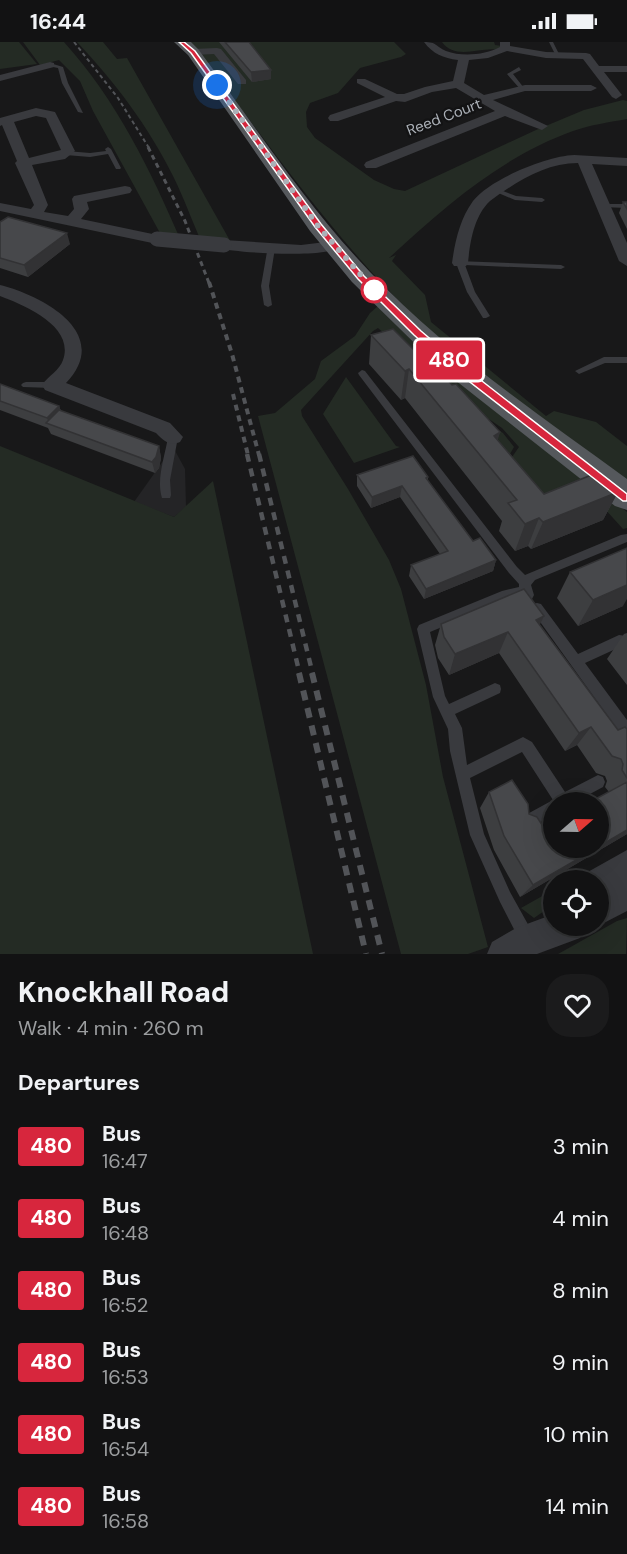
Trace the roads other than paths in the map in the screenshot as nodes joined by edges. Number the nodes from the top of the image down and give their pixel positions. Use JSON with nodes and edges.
{"nodes":[{"id":1,"x":429,"y":42,"type":"edge"},
{"id":2,"x":551,"y":42,"type":"edge"},
{"id":3,"x":505,"y":45,"type":"edge"},
{"id":4,"x":188,"y":47,"type":"edge"},
{"id":5,"x":558,"y":55,"type":"junction"},
{"id":6,"x":464,"y":57,"type":"junction"},
{"id":7,"x":50,"y":65,"type":"joint"},
{"id":8,"x":249,"y":66,"type":"edge"},
{"id":9,"x":232,"y":69,"type":"junction"},
{"id":10,"x":519,"y":69,"type":"dead end"},
{"id":11,"x":597,"y":69,"type":"junction"},
{"id":12,"x":627,"y":69,"type":"edge"},
{"id":13,"x":0,"y":78,"type":"edge"},
{"id":14,"x":361,"y":81,"type":"dead end"},
{"id":15,"x":242,"y":82,"type":"dead end"},
{"id":16,"x":458,"y":84,"type":"junction"},
{"id":17,"x":521,"y":88,"type":"junction"},
{"id":18,"x":591,"y":88,"type":"dead end"},
{"id":19,"x":616,"y":95,"type":"dead end"},
{"id":20,"x":395,"y":97,"type":"junction"},
{"id":21,"x":482,"y":99,"type":"junction"},
{"id":22,"x":81,"y":112,"type":"dead end"},
{"id":23,"x":505,"y":112,"type":"junction"},
{"id":24,"x":347,"y":113,"type":"junction"},
{"id":25,"x":334,"y":118,"type":"dead end"},
{"id":26,"x":359,"y":120,"type":"dead end"},
{"id":27,"x":3,"y":121,"type":"edge"},
{"id":28,"x":542,"y":126,"type":"dead end"},
{"id":29,"x":66,"y":153,"type":"junction"},
{"id":30,"x":584,"y":161,"type":"junction"},
{"id":31,"x":627,"y":162,"type":"edge"},
{"id":32,"x":22,"y":163,"type":"junction"},
{"id":33,"x":371,"y":165,"type":"dead end"},
{"id":34,"x":118,"y":168,"type":"dead end"},
{"id":35,"x":124,"y":190,"type":"dead end"},
{"id":36,"x":498,"y":191,"type":"junction"},
{"id":37,"x":542,"y":200,"type":"dead end"},
{"id":38,"x":604,"y":206,"type":"junction"},
{"id":39,"x":627,"y":206,"type":"edge"},
{"id":40,"x":0,"y":207,"type":"edge"},
{"id":41,"x":35,"y":215,"type":"junction"},
{"id":42,"x":71,"y":222,"type":"junction"},
{"id":43,"x":334,"y":246,"type":"junction"},
{"id":44,"x":271,"y":248,"type":"junction"},
{"id":45,"x":627,"y":261,"type":"edge"},
{"id":46,"x":460,"y":263,"type":"junction"},
{"id":47,"x":561,"y":267,"type":"dead end"},
{"id":48,"x":8,"y":293,"type":"edge"},
{"id":49,"x":268,"y":305,"type":"dead end"},
{"id":50,"x":0,"y":307,"type":"edge"},
{"id":51,"x":486,"y":316,"type":"dead end"},
{"id":52,"x":627,"y":360,"type":"edge"},
{"id":53,"x":579,"y":371,"type":"dead end"},
{"id":54,"x":362,"y":373,"type":"dead end"},
{"id":55,"x":26,"y":385,"type":"dead end"},
{"id":56,"x":52,"y":385,"type":"junction"},
{"id":57,"x":173,"y":437,"type":"joint"},
{"id":58,"x":166,"y":495,"type":"dead end"},
{"id":59,"x":627,"y":497,"type":"edge"},
{"id":60,"x":626,"y":538,"type":"dead end"},
{"id":61,"x":526,"y":586,"type":"junction"},
{"id":62,"x":627,"y":642,"type":"edge"},
{"id":63,"x":575,"y":661,"type":"junction"},
{"id":64,"x":495,"y":689,"type":"dead end"},
{"id":65,"x":446,"y":712,"type":"junction"},
{"id":66,"x":627,"y":731,"type":"edge"},
{"id":67,"x":463,"y":774,"type":"junction"},
{"id":68,"x":598,"y":782,"type":"dead end"},
{"id":69,"x":556,"y":792,"type":"edge"},
{"id":70,"x":580,"y":792,"type":"edge"},
{"id":71,"x":543,"y":813,"type":"edge"},
{"id":72,"x":524,"y":823,"type":"edge"},
{"id":73,"x":627,"y":866,"type":"edge"},
{"id":74,"x":609,"y":878,"type":"edge"},
{"id":75,"x":627,"y":893,"type":"edge"},
{"id":76,"x":609,"y":903,"type":"edge"},
{"id":77,"x":543,"y":925,"type":"edge"},
{"id":78,"x":543,"y":936,"type":"edge"},
{"id":79,"x":520,"y":945,"type":"edge"}],
"edges":[{"from":1,"to":6,"type":"street"},
{"from":2,"to":5,"type":"lane"},
{"from":3,"to":5,"type":"street"},
{"from":3,"to":6,"type":"street"},
{"from":4,"to":9,"type":"street"},
{"from":4,"to":43,"type":"main road"},
{"from":5,"to":11,"type":"street"},
{"from":6,"to":16,"type":"street"},
{"from":7,"to":13,"type":"street"},
{"from":7,"to":22,"type":"lane"},
{"from":8,"to":9,"type":"street"},
{"from":9,"to":15,"type":"street"},
{"from":10,"to":17,"type":"lane"},
{"from":11,"to":12,"type":"street"},
{"from":11,"to":19,"type":"street"},
{"from":14,"to":20,"type":"street"},
{"from":16,"to":20,"type":"street"},
{"from":16,"to":21,"type":"street","name":"Reed Court"},
{"from":17,"to":18,"type":"street","name":"Reed Court"},
{"from":17,"to":21,"type":"street","name":"Reed Court"},
{"from":20,"to":24,"type":"street"},
{"from":21,"to":23,"type":"street","name":"Reed Court"},
{"from":23,"to":28,"type":"street"},
{"from":23,"to":33,"type":"street","name":"Reed Court"},
{"from":24,"to":25,"type":"street"},
{"from":24,"to":26,"type":"street"},
{"from":27,"to":29,"type":"street"},
{"from":27,"to":32,"type":"street"},
{"from":29,"to":32,"type":"street"},
{"from":29,"to":34,"type":"lane"},
{"from":30,"to":31,"type":"street"},
{"from":30,"to":36,"type":"street"},
{"from":30,"to":38,"type":"street"},
{"from":32,"to":41,"type":"street"},
{"from":35,"to":42,"type":"street"},
{"from":36,"to":37,"type":"lane"},
{"from":36,"to":46,"type":"street"},
{"from":38,"to":39,"type":"lane"},
{"from":38,"to":45,"type":"street"},
{"from":40,"to":41,"type":"street"},
{"from":41,"to":42,"type":"street"},
{"from":42,"to":44,"type":"street","bridge":true},
{"from":43,"to":44,"type":"street"},
{"from":43,"to":59,"type":"main road"},
{"from":44,"to":49,"type":"lane"},
{"from":46,"to":47,"type":"lane"},
{"from":46,"to":51,"type":"lane"},
{"from":48,"to":50,"type":"street"},
{"from":48,"to":56,"type":"street"},
{"from":52,"to":53,"type":"lane"},
{"from":54,"to":61,"type":"lane"},
{"from":55,"to":56,"type":"lane"},
{"from":56,"to":57,"type":"street"},
{"from":57,"to":58,"type":"lane"},
{"from":60,"to":61,"type":"lane"},
{"from":61,"to":63,"type":"lane"},
{"from":61,"to":65,"type":"lane"},
{"from":62,"to":63,"type":"lane"},
{"from":63,"to":66,"type":"lane"},
{"from":64,"to":65,"type":"lane"},
{"from":65,"to":67,"type":"lane"},
{"from":67,"to":69,"type":"lane"},
{"from":67,"to":79,"type":"lane"},
{"from":68,"to":70,"type":"lane"},
{"from":71,"to":72,"type":"lane"},
{"from":73,"to":74,"type":"street"},
{"from":75,"to":76,"type":"street"},
{"from":77,"to":79,"type":"street"},
{"from":78,"to":79,"type":"street"}]}
